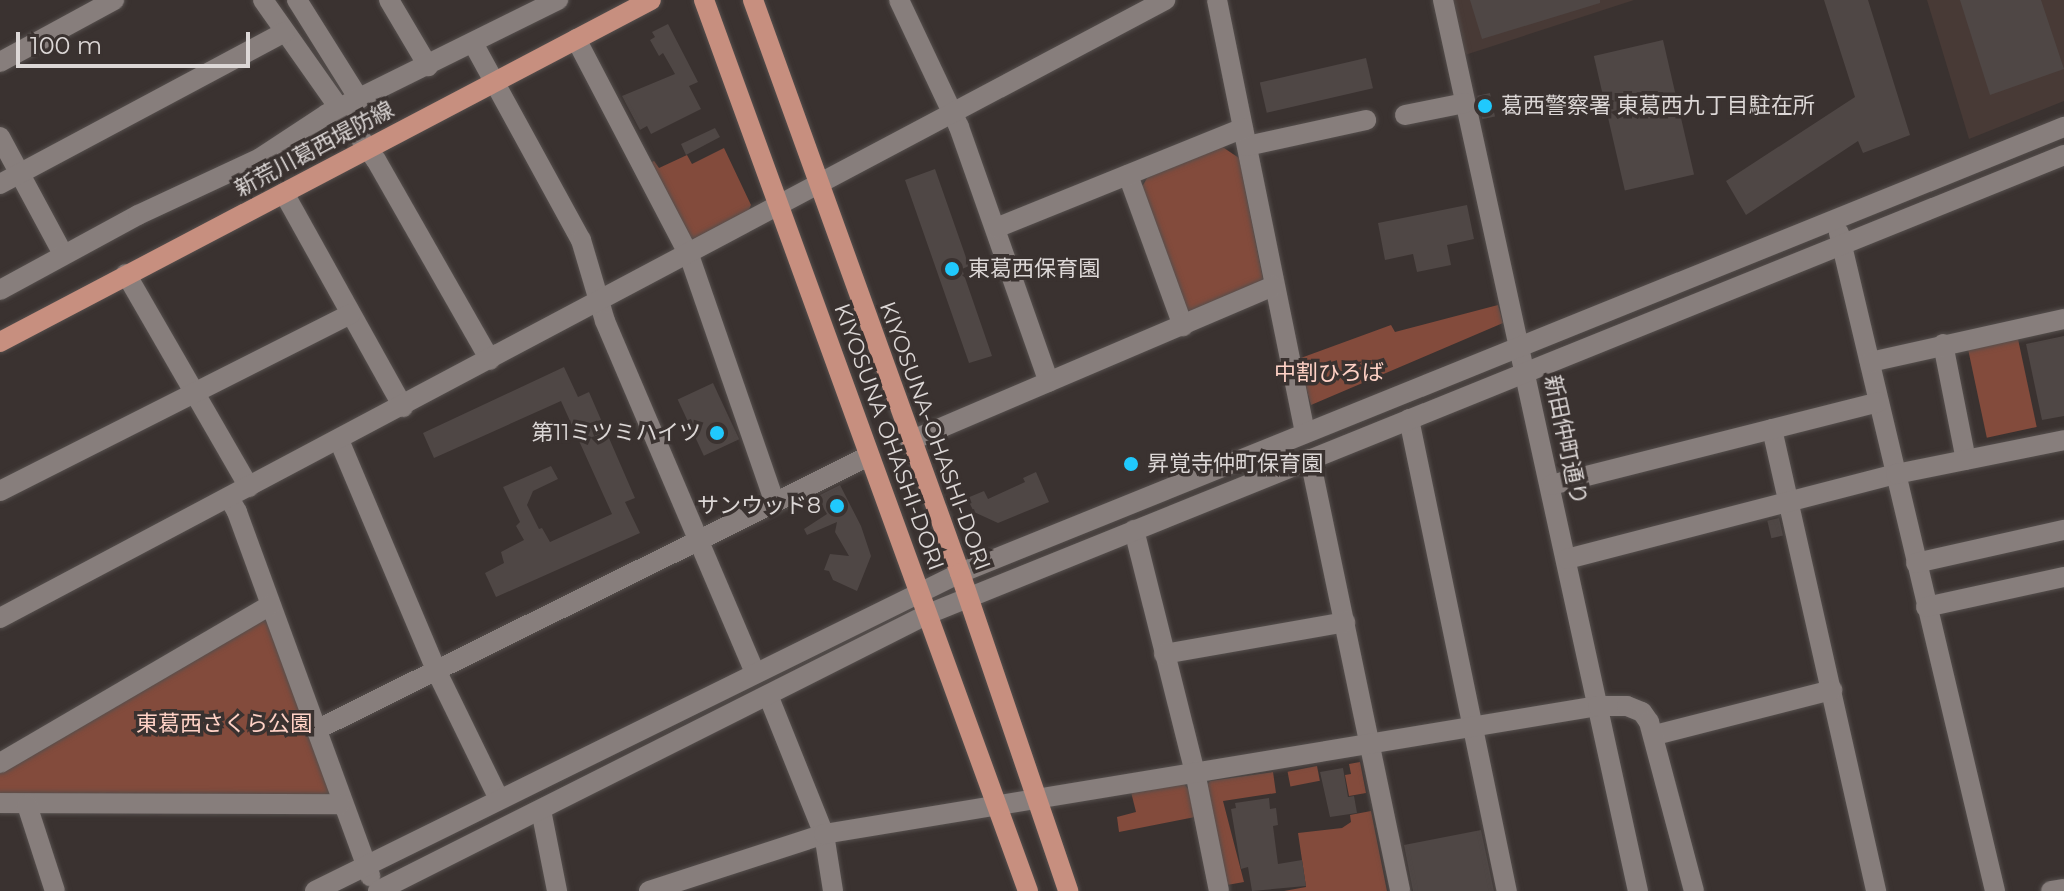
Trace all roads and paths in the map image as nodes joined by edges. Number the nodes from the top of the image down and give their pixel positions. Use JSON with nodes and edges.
{"nodes":[{"id":1,"x":114,"y":0,"type":"edge"},
{"id":2,"x":263,"y":0,"type":"edge"},
{"id":3,"x":297,"y":0,"type":"edge"},
{"id":4,"x":389,"y":0,"type":"edge"},
{"id":5,"x":510,"y":0,"type":"edge"},
{"id":6,"x":558,"y":0,"type":"edge"},
{"id":7,"x":651,"y":0,"type":"edge"},
{"id":8,"x":704,"y":0,"type":"edge"},
{"id":9,"x":753,"y":0,"type":"edge"},
{"id":10,"x":899,"y":0,"type":"edge"},
{"id":11,"x":1165,"y":0,"type":"edge"},
{"id":12,"x":1217,"y":0,"type":"edge"},
{"id":13,"x":1443,"y":0,"type":"edge"},
{"id":14,"x":1138,"y":6,"type":"edge"},
{"id":15,"x":520,"y":19,"type":"junction"},
{"id":16,"x":285,"y":32,"type":"junction"},
{"id":17,"x":576,"y":39,"type":"junction"},
{"id":18,"x":473,"y":43,"type":"junction"},
{"id":19,"x":0,"y":62,"type":"edge"},
{"id":20,"x":428,"y":66,"type":"junction"},
{"id":21,"x":494,"y":82,"type":"junction"},
{"id":22,"x":359,"y":99,"type":"junction"},
{"id":23,"x":1465,"y":103,"type":"junction"},
{"id":24,"x":339,"y":109,"type":"junction"},
{"id":25,"x":953,"y":114,"type":"junction"},
{"id":26,"x":1405,"y":115,"type":"dead end"},
{"id":27,"x":1366,"y":120,"type":"dead end"},
{"id":28,"x":2064,"y":127,"type":"edge"},
{"id":29,"x":0,"y":137,"type":"edge"},
{"id":30,"x":1245,"y":137,"type":"junction"},
{"id":31,"x":368,"y":148,"type":"junction"},
{"id":32,"x":2064,"y":155,"type":"edge"},
{"id":33,"x":20,"y":174,"type":"junction"},
{"id":34,"x":1128,"y":175,"type":"junction"},
{"id":35,"x":0,"y":184,"type":"edge"},
{"id":36,"x":818,"y":186,"type":"junction"},
{"id":37,"x":284,"y":193,"type":"junction"},
{"id":38,"x":780,"y":205,"type":"junction"},
{"id":39,"x":1836,"y":220,"type":"junction"},
{"id":40,"x":996,"y":228,"type":"junction"},
{"id":41,"x":1841,"y":244,"type":"junction"},
{"id":42,"x":63,"y":254,"type":"junction"},
{"id":43,"x":689,"y":255,"type":"junction"},
{"id":44,"x":126,"y":274,"type":"junction"},
{"id":45,"x":1273,"y":286,"type":"junction"},
{"id":46,"x":0,"y":290,"type":"edge"},
{"id":47,"x":601,"y":302,"type":"junction"},
{"id":48,"x":351,"y":314,"type":"junction"},
{"id":49,"x":2064,"y":319,"type":"edge"},
{"id":50,"x":1183,"y":326,"type":"junction"},
{"id":51,"x":0,"y":342,"type":"edge"},
{"id":52,"x":1943,"y":344,"type":"junction"},
{"id":53,"x":1521,"y":345,"type":"junction"},
{"id":54,"x":490,"y":360,"type":"junction"},
{"id":55,"x":1870,"y":362,"type":"junction"},
{"id":56,"x":1527,"y":372,"type":"junction"},
{"id":57,"x":1049,"y":382,"type":"junction"},
{"id":58,"x":196,"y":393,"type":"junction"},
{"id":59,"x":1879,"y":402,"type":"junction"},
{"id":60,"x":403,"y":407,"type":"junction"},
{"id":61,"x":1409,"y":419,"type":"junction"},
{"id":62,"x":1772,"y":429,"type":"junction"},
{"id":63,"x":1305,"y":431,"type":"junction"},
{"id":64,"x":339,"y":440,"type":"junction"},
{"id":65,"x":2064,"y":440,"type":"edge"},
{"id":66,"x":910,"y":441,"type":"junction"},
{"id":67,"x":869,"y":456,"type":"junction"},
{"id":68,"x":1310,"y":459,"type":"junction"},
{"id":69,"x":1966,"y":460,"type":"junction"},
{"id":70,"x":1896,"y":474,"type":"junction"},
{"id":71,"x":1551,"y":485,"type":"junction"},
{"id":72,"x":249,"y":487,"type":"junction"},
{"id":73,"x":0,"y":491,"type":"edge"},
{"id":74,"x":229,"y":498,"type":"junction"},
{"id":75,"x":1788,"y":502,"type":"junction"},
{"id":76,"x":775,"y":503,"type":"junction"},
{"id":77,"x":1134,"y":530,"type":"junction"},
{"id":78,"x":2064,"y":530,"type":"edge"},
{"id":79,"x":697,"y":542,"type":"junction"},
{"id":80,"x":1567,"y":559,"type":"junction"},
{"id":81,"x":1916,"y":563,"type":"junction"},
{"id":82,"x":960,"y":573,"type":"junction"},
{"id":83,"x":2064,"y":577,"type":"edge"},
{"id":84,"x":919,"y":591,"type":"junction"},
{"id":85,"x":968,"y":597,"type":"junction"},
{"id":86,"x":270,"y":605,"type":"junction"},
{"id":87,"x":1926,"y":607,"type":"junction"},
{"id":88,"x":928,"y":614,"type":"junction"},
{"id":89,"x":0,"y":618,"type":"edge"},
{"id":90,"x":1345,"y":622,"type":"junction"},
{"id":91,"x":1164,"y":654,"type":"junction"},
{"id":92,"x":437,"y":672,"type":"junction"},
{"id":93,"x":755,"y":672,"type":"junction"},
{"id":94,"x":1832,"y":690,"type":"junction"},
{"id":95,"x":768,"y":695,"type":"junction"},
{"id":96,"x":1598,"y":706,"type":"junction"},
{"id":97,"x":1473,"y":726,"type":"junction"},
{"id":98,"x":316,"y":730,"type":"junction"},
{"id":99,"x":1655,"y":735,"type":"junction"},
{"id":100,"x":1369,"y":743,"type":"junction"},
{"id":101,"x":0,"y":763,"type":"edge"},
{"id":102,"x":1195,"y":772,"type":"junction"},
{"id":103,"x":1034,"y":798,"type":"junction"},
{"id":104,"x":499,"y":799,"type":"junction"},
{"id":105,"x":0,"y":803,"type":"edge"},
{"id":106,"x":340,"y":804,"type":"junction"},
{"id":107,"x":997,"y":804,"type":"junction"},
{"id":108,"x":27,"y":805,"type":"junction"},
{"id":109,"x":541,"y":810,"type":"junction"},
{"id":110,"x":824,"y":834,"type":"junction"},
{"id":111,"x":364,"y":867,"type":"junction"},
{"id":112,"x":2064,"y":889,"type":"edge"},
{"id":113,"x":55,"y":891,"type":"edge"},
{"id":114,"x":315,"y":891,"type":"edge"},
{"id":115,"x":378,"y":891,"type":"edge"},
{"id":116,"x":557,"y":891,"type":"edge"},
{"id":117,"x":649,"y":891,"type":"edge"},
{"id":118,"x":833,"y":891,"type":"edge"},
{"id":119,"x":1028,"y":891,"type":"edge"},
{"id":120,"x":1068,"y":891,"type":"edge"},
{"id":121,"x":1219,"y":891,"type":"edge"},
{"id":122,"x":1400,"y":891,"type":"edge"},
{"id":123,"x":1507,"y":891,"type":"edge"},
{"id":124,"x":1638,"y":891,"type":"edge"},
{"id":125,"x":1694,"y":891,"type":"edge"},
{"id":126,"x":1876,"y":891,"type":"edge"},
{"id":127,"x":1995,"y":891,"type":"edge"},
{"id":128,"x":2051,"y":891,"type":"edge"}],
"edges":[{"from":1,"to":19,"type":"street"},
{"from":2,"to":16,"type":"street"},
{"from":3,"to":22,"type":"street"},
{"from":4,"to":20,"type":"street"},
{"from":5,"to":15,"type":"street"},
{"from":6,"to":15,"type":"street"},
{"from":7,"to":17,"type":"main road","name":"新荒川葛西堤防線"},
{"from":8,"to":38,"type":"main road","name":"KIYOSUNA OHASHI-DORI"},
{"from":9,"to":36,"type":"main road","name":"KIYOSUNA-OHASHI-DORI"},
{"from":10,"to":25,"type":"street"},
{"from":11,"to":14,"type":"street"},
{"from":12,"to":30,"type":"street"},
{"from":13,"to":23,"type":"street","name":"新田仲町通り"},
{"from":14,"to":25,"type":"street"},
{"from":15,"to":18,"type":"street"},
{"from":16,"to":24,"type":"street"},
{"from":16,"to":33,"type":"street"},
{"from":17,"to":21,"type":"main road","name":"新荒川葛西堤防線"},
{"from":17,"to":43,"type":"street"},
{"from":18,"to":20,"type":"street"},
{"from":18,"to":21,"type":"street"},
{"from":20,"to":22,"type":"street"},
{"from":21,"to":31,"type":"main road","name":"新荒川葛西堤防線"},
{"from":21,"to":47,"type":"street"},
{"from":22,"to":24,"type":"street"},
{"from":23,"to":26,"type":"street"},
{"from":23,"to":53,"type":"street","name":"新田仲町通り"},
{"from":24,"to":31,"type":"street"},
{"from":24,"to":42,"type":"street"},
{"from":25,"to":36,"type":"street"},
{"from":25,"to":40,"type":"street"},
{"from":27,"to":30,"type":"street"},
{"from":28,"to":39,"type":"street"},
{"from":29,"to":33,"type":"street"},
{"from":30,"to":34,"type":"street"},
{"from":30,"to":45,"type":"street"},
{"from":31,"to":37,"type":"main road","name":"新荒川葛西堤防線"},
{"from":31,"to":54,"type":"street"},
{"from":32,"to":41,"type":"street"},
{"from":33,"to":35,"type":"street"},
{"from":33,"to":42,"type":"street"},
{"from":34,"to":40,"type":"street"},
{"from":34,"to":50,"type":"street"},
{"from":36,"to":38,"type":"street"},
{"from":36,"to":66,"type":"main road","name":"KIYOSUNA-OHASHI-DORI"},
{"from":37,"to":44,"type":"main road","name":"新荒川葛西堤防線"},
{"from":37,"to":48,"type":"street"},
{"from":38,"to":43,"type":"street"},
{"from":38,"to":67,"type":"main road","name":"KIYOSUNA OHASHI-DORI"},
{"from":39,"to":41,"type":"street"},
{"from":39,"to":53,"type":"street"},
{"from":40,"to":57,"type":"street"},
{"from":41,"to":55,"type":"street"},
{"from":41,"to":56,"type":"street"},
{"from":42,"to":46,"type":"street"},
{"from":43,"to":47,"type":"street"},
{"from":43,"to":76,"type":"street"},
{"from":44,"to":51,"type":"main road","name":"新荒川葛西堤防線"},
{"from":44,"to":58,"type":"street"},
{"from":45,"to":50,"type":"street"},
{"from":45,"to":63,"type":"street"},
{"from":47,"to":54,"type":"street"},
{"from":47,"to":79,"type":"street"},
{"from":48,"to":58,"type":"street"},
{"from":48,"to":60,"type":"street"},
{"from":49,"to":52,"type":"street"},
{"from":50,"to":57,"type":"street"},
{"from":52,"to":55,"type":"street"},
{"from":52,"to":69,"type":"street"},
{"from":53,"to":56,"type":"street","name":"新田仲町通り"},
{"from":53,"to":63,"type":"street"},
{"from":54,"to":60,"type":"street"},
{"from":55,"to":59,"type":"street"},
{"from":56,"to":61,"type":"street"},
{"from":56,"to":71,"type":"street","name":"新田仲町通り"},
{"from":57,"to":66,"type":"street"},
{"from":58,"to":72,"type":"street"},
{"from":58,"to":73,"type":"street"},
{"from":59,"to":62,"type":"street"},
{"from":59,"to":70,"type":"street"},
{"from":60,"to":64,"type":"street"},
{"from":61,"to":68,"type":"street"},
{"from":61,"to":97,"type":"street"},
{"from":62,"to":71,"type":"street"},
{"from":62,"to":75,"type":"street"},
{"from":63,"to":82,"type":"street"},
{"from":64,"to":72,"type":"street"},
{"from":64,"to":92,"type":"street"},
{"from":65,"to":69,"type":"street"},
{"from":66,"to":82,"type":"main road","name":"KIYOSUNA-OHASHI-DORI"},
{"from":67,"to":76,"type":"street"},
{"from":67,"to":84,"type":"main road","name":"KIYOSUNA OHASHI-DORI"},
{"from":68,"to":77,"type":"street"},
{"from":68,"to":90,"type":"street"},
{"from":69,"to":70,"type":"street"},
{"from":70,"to":75,"type":"street"},
{"from":70,"to":81,"type":"street"},
{"from":71,"to":80,"type":"street","name":"新田仲町通り"},
{"from":72,"to":74,"type":"street"},
{"from":74,"to":86,"type":"street"},
{"from":74,"to":89,"type":"street"},
{"from":75,"to":80,"type":"street"},
{"from":75,"to":94,"type":"street"},
{"from":76,"to":79,"type":"street"},
{"from":77,"to":85,"type":"street"},
{"from":77,"to":91,"type":"street"},
{"from":78,"to":81,"type":"street"},
{"from":79,"to":92,"type":"street"},
{"from":79,"to":93,"type":"street"},
{"from":80,"to":96,"type":"street","name":"新田仲町通り"},
{"from":81,"to":87,"type":"street"},
{"from":82,"to":84,"type":"street"},
{"from":82,"to":85,"type":"main road","name":"KIYOSUNA-OHASHI-DORI"},
{"from":83,"to":87,"type":"street"},
{"from":84,"to":88,"type":"main road","name":"KIYOSUNA OHASHI-DORI"},
{"from":84,"to":93,"type":"street"},
{"from":85,"to":88,"type":"street"},
{"from":85,"to":103,"type":"main road","name":"KIYOSUNA-OHASHI-DORI"},
{"from":86,"to":98,"type":"street"},
{"from":86,"to":101,"type":"street"},
{"from":87,"to":127,"type":"street"},
{"from":88,"to":95,"type":"street"},
{"from":88,"to":107,"type":"main road","name":"KIYOSUNA OHASHI-DORI"},
{"from":90,"to":91,"type":"street"},
{"from":90,"to":100,"type":"street"},
{"from":91,"to":102,"type":"street"},
{"from":92,"to":98,"type":"street"},
{"from":92,"to":104,"type":"street"},
{"from":93,"to":104,"type":"street"},
{"from":94,"to":99,"type":"street"},
{"from":94,"to":126,"type":"street"},
{"from":95,"to":109,"type":"street"},
{"from":95,"to":110,"type":"street"},
{"from":96,"to":97,"type":"street"},
{"from":96,"to":99,"type":"street"},
{"from":96,"to":124,"type":"street","name":"新田仲町通り"},
{"from":97,"to":100,"type":"street"},
{"from":97,"to":123,"type":"street"},
{"from":98,"to":106,"type":"street"},
{"from":99,"to":125,"type":"street"},
{"from":100,"to":102,"type":"street"},
{"from":100,"to":122,"type":"street"},
{"from":102,"to":103,"type":"street"},
{"from":102,"to":121,"type":"street"},
{"from":103,"to":107,"type":"street"},
{"from":103,"to":120,"type":"main road","name":"KIYOSUNA-OHASHI-DORI"},
{"from":104,"to":111,"type":"street"},
{"from":105,"to":108,"type":"street"},
{"from":106,"to":108,"type":"street"},
{"from":106,"to":111,"type":"street"},
{"from":107,"to":110,"type":"street"},
{"from":107,"to":119,"type":"main road","name":"KIYOSUNA OHASHI-DORI"},
{"from":108,"to":113,"type":"street"},
{"from":109,"to":115,"type":"street"},
{"from":109,"to":116,"type":"street"},
{"from":110,"to":117,"type":"street"},
{"from":110,"to":118,"type":"street"},
{"from":111,"to":114,"type":"street"},
{"from":111,"to":115,"type":"street"},
{"from":112,"to":128,"type":"street"}]}
